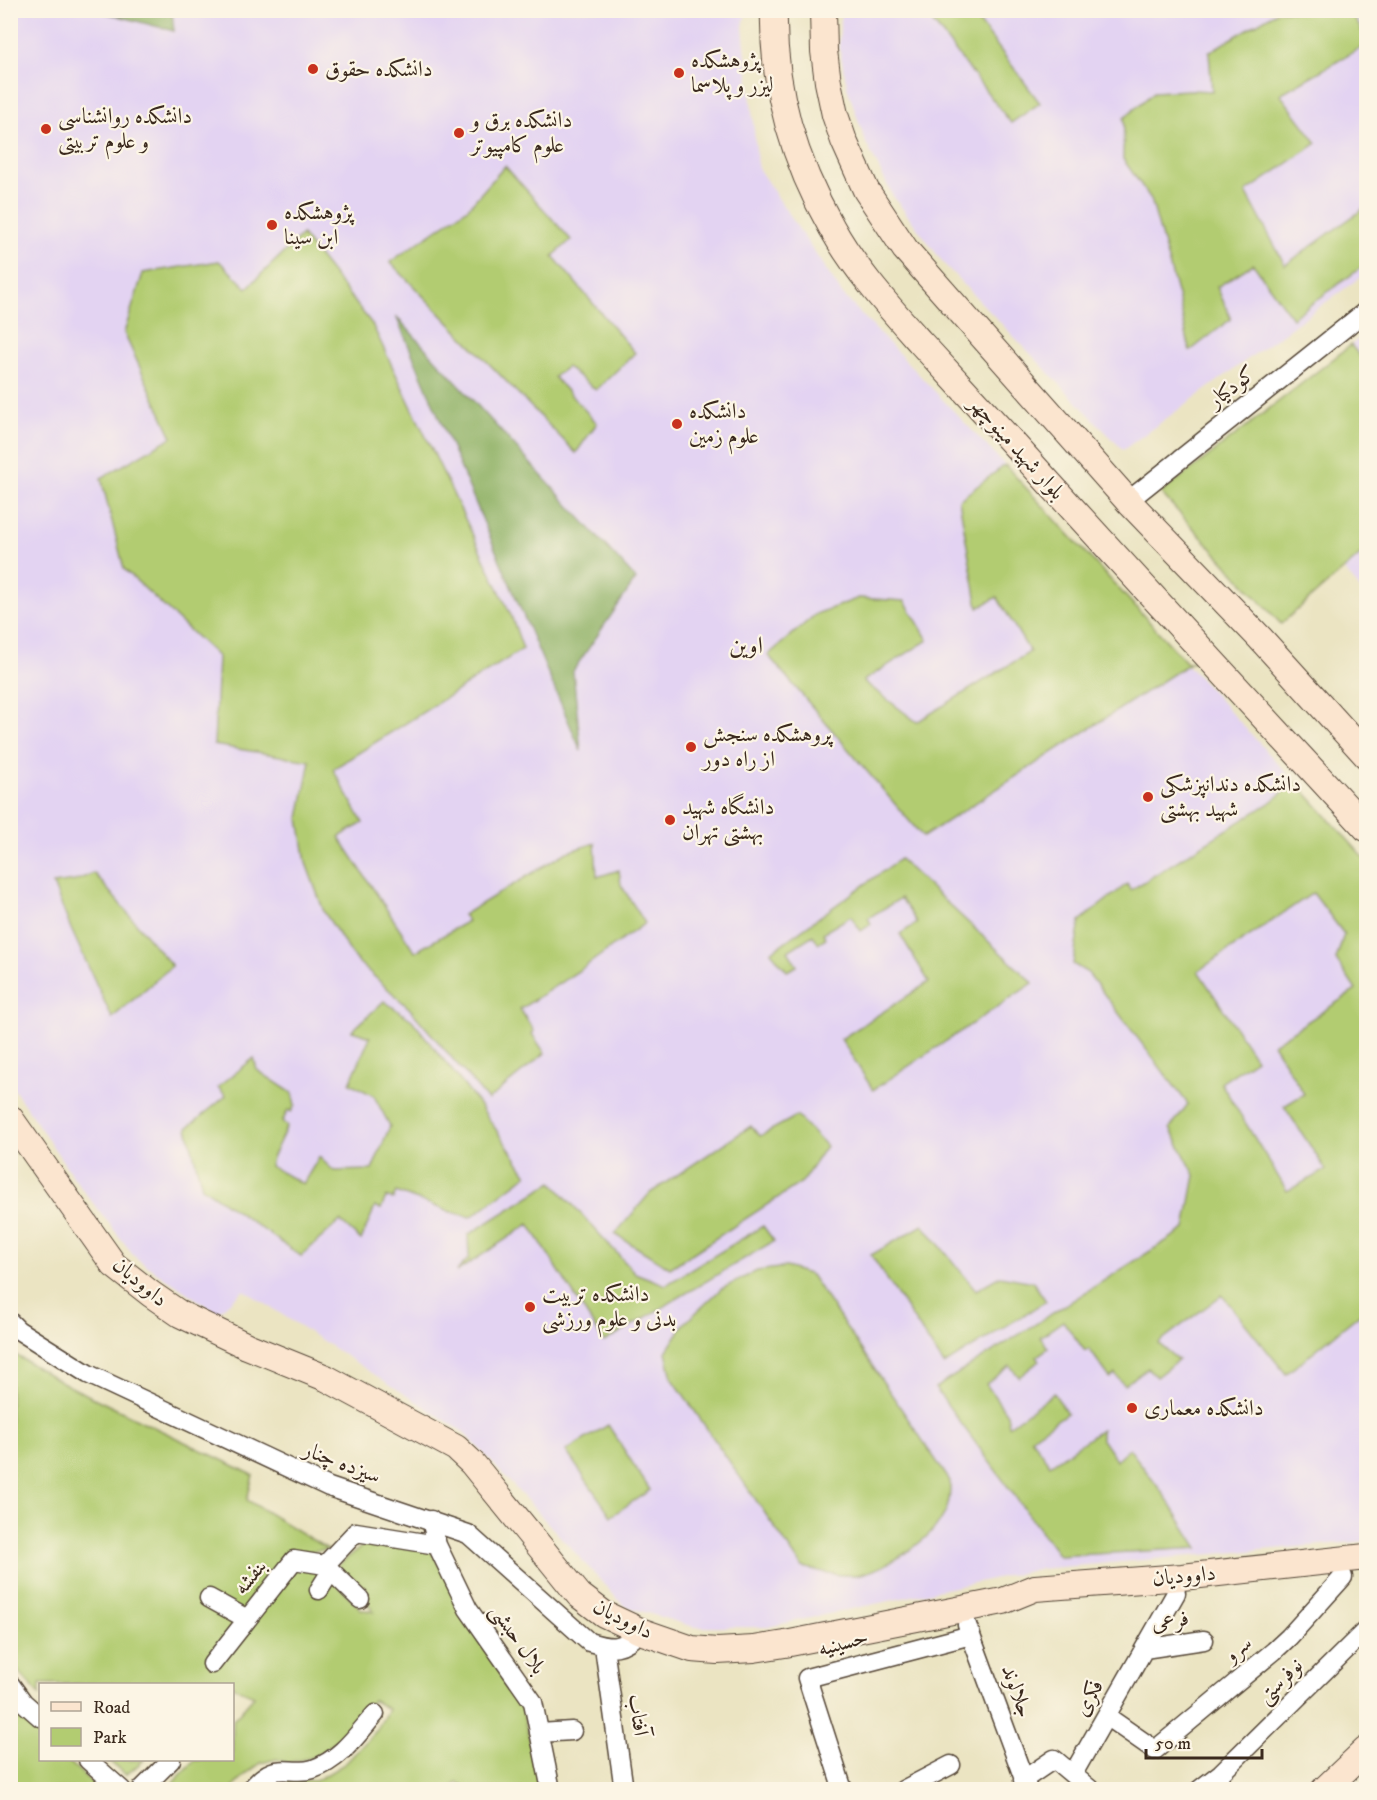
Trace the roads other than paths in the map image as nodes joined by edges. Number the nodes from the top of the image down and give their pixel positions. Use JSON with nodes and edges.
{"nodes":[{"id":1,"x":774,"y":10,"type":"edge"},
{"id":2,"x":823,"y":10,"type":"edge"},
{"id":3,"x":1366,"y":312,"type":"edge"},
{"id":4,"x":1128,"y":501,"type":"junction"},
{"id":5,"x":1366,"y":755,"type":"edge"},
{"id":6,"x":1366,"y":828,"type":"edge"},
{"id":7,"x":10,"y":1118,"type":"edge"},
{"id":8,"x":10,"y":1144,"type":"edge"},
{"id":9,"x":10,"y":1322,"type":"edge"},
{"id":10,"x":292,"y":1363,"type":"junction"},
{"id":11,"x":431,"y":1520,"type":"junction"},
{"id":12,"x":437,"y":1545,"type":"junction"},
{"id":13,"x":1366,"y":1557,"type":"edge"},
{"id":14,"x":328,"y":1568,"type":"junction"},
{"id":15,"x":1355,"y":1575,"type":"edge"},
{"id":16,"x":319,"y":1590,"type":"dead end"},
{"id":17,"x":1176,"y":1593,"type":"junction"},
{"id":18,"x":209,"y":1598,"type":"dead end"},
{"id":19,"x":360,"y":1599,"type":"dead end"},
{"id":20,"x":1003,"y":1601,"type":"junction"},
{"id":21,"x":961,"y":1609,"type":"junction"},
{"id":22,"x":247,"y":1619,"type":"junction"},
{"id":23,"x":1366,"y":1630,"type":"edge"},
{"id":24,"x":640,"y":1631,"type":"junction"},
{"id":25,"x":971,"y":1635,"type":"junction"},
{"id":26,"x":1204,"y":1640,"type":"dead end"},
{"id":27,"x":604,"y":1647,"type":"junction"},
{"id":28,"x":1144,"y":1649,"type":"junction"},
{"id":29,"x":212,"y":1664,"type":"dead end"},
{"id":30,"x":10,"y":1684,"type":"edge"},
{"id":31,"x":375,"y":1714,"type":"dead end"},
{"id":32,"x":39,"y":1716,"type":"edge"},
{"id":33,"x":1106,"y":1716,"type":"junction"},
{"id":34,"x":572,"y":1731,"type":"dead end"},
{"id":35,"x":539,"y":1733,"type":"junction"},
{"id":36,"x":1366,"y":1750,"type":"edge"},
{"id":37,"x":89,"y":1761,"type":"edge"},
{"id":38,"x":170,"y":1761,"type":"edge"},
{"id":39,"x":951,"y":1765,"type":"dead end"},
{"id":40,"x":1073,"y":1773,"type":"junction"},
{"id":41,"x":1025,"y":1785,"type":"edge"},
{"id":42,"x":122,"y":1790,"type":"edge"},
{"id":43,"x":141,"y":1790,"type":"edge"},
{"id":44,"x":250,"y":1790,"type":"edge"},
{"id":45,"x":551,"y":1790,"type":"edge"},
{"id":46,"x":624,"y":1790,"type":"edge"},
{"id":47,"x":843,"y":1790,"type":"edge"},
{"id":48,"x":903,"y":1790,"type":"edge"},
{"id":49,"x":1091,"y":1790,"type":"edge"},
{"id":50,"x":1199,"y":1790,"type":"edge"},
{"id":51,"x":1324,"y":1790,"type":"edge"}],
"edges":[{"from":1,"to":6,"type":"street","name":"بلوار شهید مینوچهر"},
{"from":2,"to":4,"type":"street"},
{"from":3,"to":4,"type":"street","name":"کودکیار"},
{"from":4,"to":5,"type":"street"},
{"from":7,"to":10,"type":"street","name":"داوودیان"},
{"from":8,"to":10,"type":"street","name":"داوودیان"},
{"from":9,"to":11,"type":"street","name":"سیزده چنار"},
{"from":10,"to":24,"type":"street","name":"داوودیان"},
{"from":11,"to":12,"type":"street","name":"بلال حبشی"},
{"from":11,"to":27,"type":"street","name":"سیزده چنار"},
{"from":12,"to":14,"type":"street"},
{"from":12,"to":35,"type":"street","name":"بلال حبشی"},
{"from":13,"to":20,"type":"street","name":"داوودیان"},
{"from":14,"to":16,"type":"street"},
{"from":14,"to":19,"type":"street"},
{"from":14,"to":22,"type":"street","name":"بنفشه"},
{"from":15,"to":17,"type":"street","name":"داوودیان"},
{"from":15,"to":33,"type":"street","name":"سرو"},
{"from":17,"to":20,"type":"street","name":"داوودیان"},
{"from":17,"to":28,"type":"street","name":"فکری"},
{"from":18,"to":22,"type":"street"},
{"from":20,"to":21,"type":"street","name":"داوودیان"},
{"from":21,"to":24,"type":"street","name":"داوودیان"},
{"from":21,"to":25,"type":"street","name":"جلالوند"},
{"from":22,"to":29,"type":"street","name":"بنفشه"},
{"from":23,"to":50,"type":"street","name":"نوفرستی"},
{"from":24,"to":27,"type":"street"},
{"from":25,"to":41,"type":"street","name":"جلالوند"},
{"from":25,"to":47,"type":"street","name":"حسینیه"},
{"from":26,"to":28,"type":"street","name":"فرعی"},
{"from":27,"to":46,"type":"street","name":"آفتاب"},
{"from":28,"to":33,"type":"street","name":"فکری"},
{"from":30,"to":32,"type":"street"},
{"from":31,"to":44,"type":"street"},
{"from":33,"to":40,"type":"street","name":"فکری"},
{"from":34,"to":35,"type":"street"},
{"from":35,"to":45,"type":"street","name":"بلال حبشی"},
{"from":36,"to":51,"type":"street"},
{"from":37,"to":42,"type":"street"},
{"from":38,"to":43,"type":"street"},
{"from":39,"to":48,"type":"street"},
{"from":40,"to":41,"type":"street"},
{"from":40,"to":49,"type":"street"}]}
